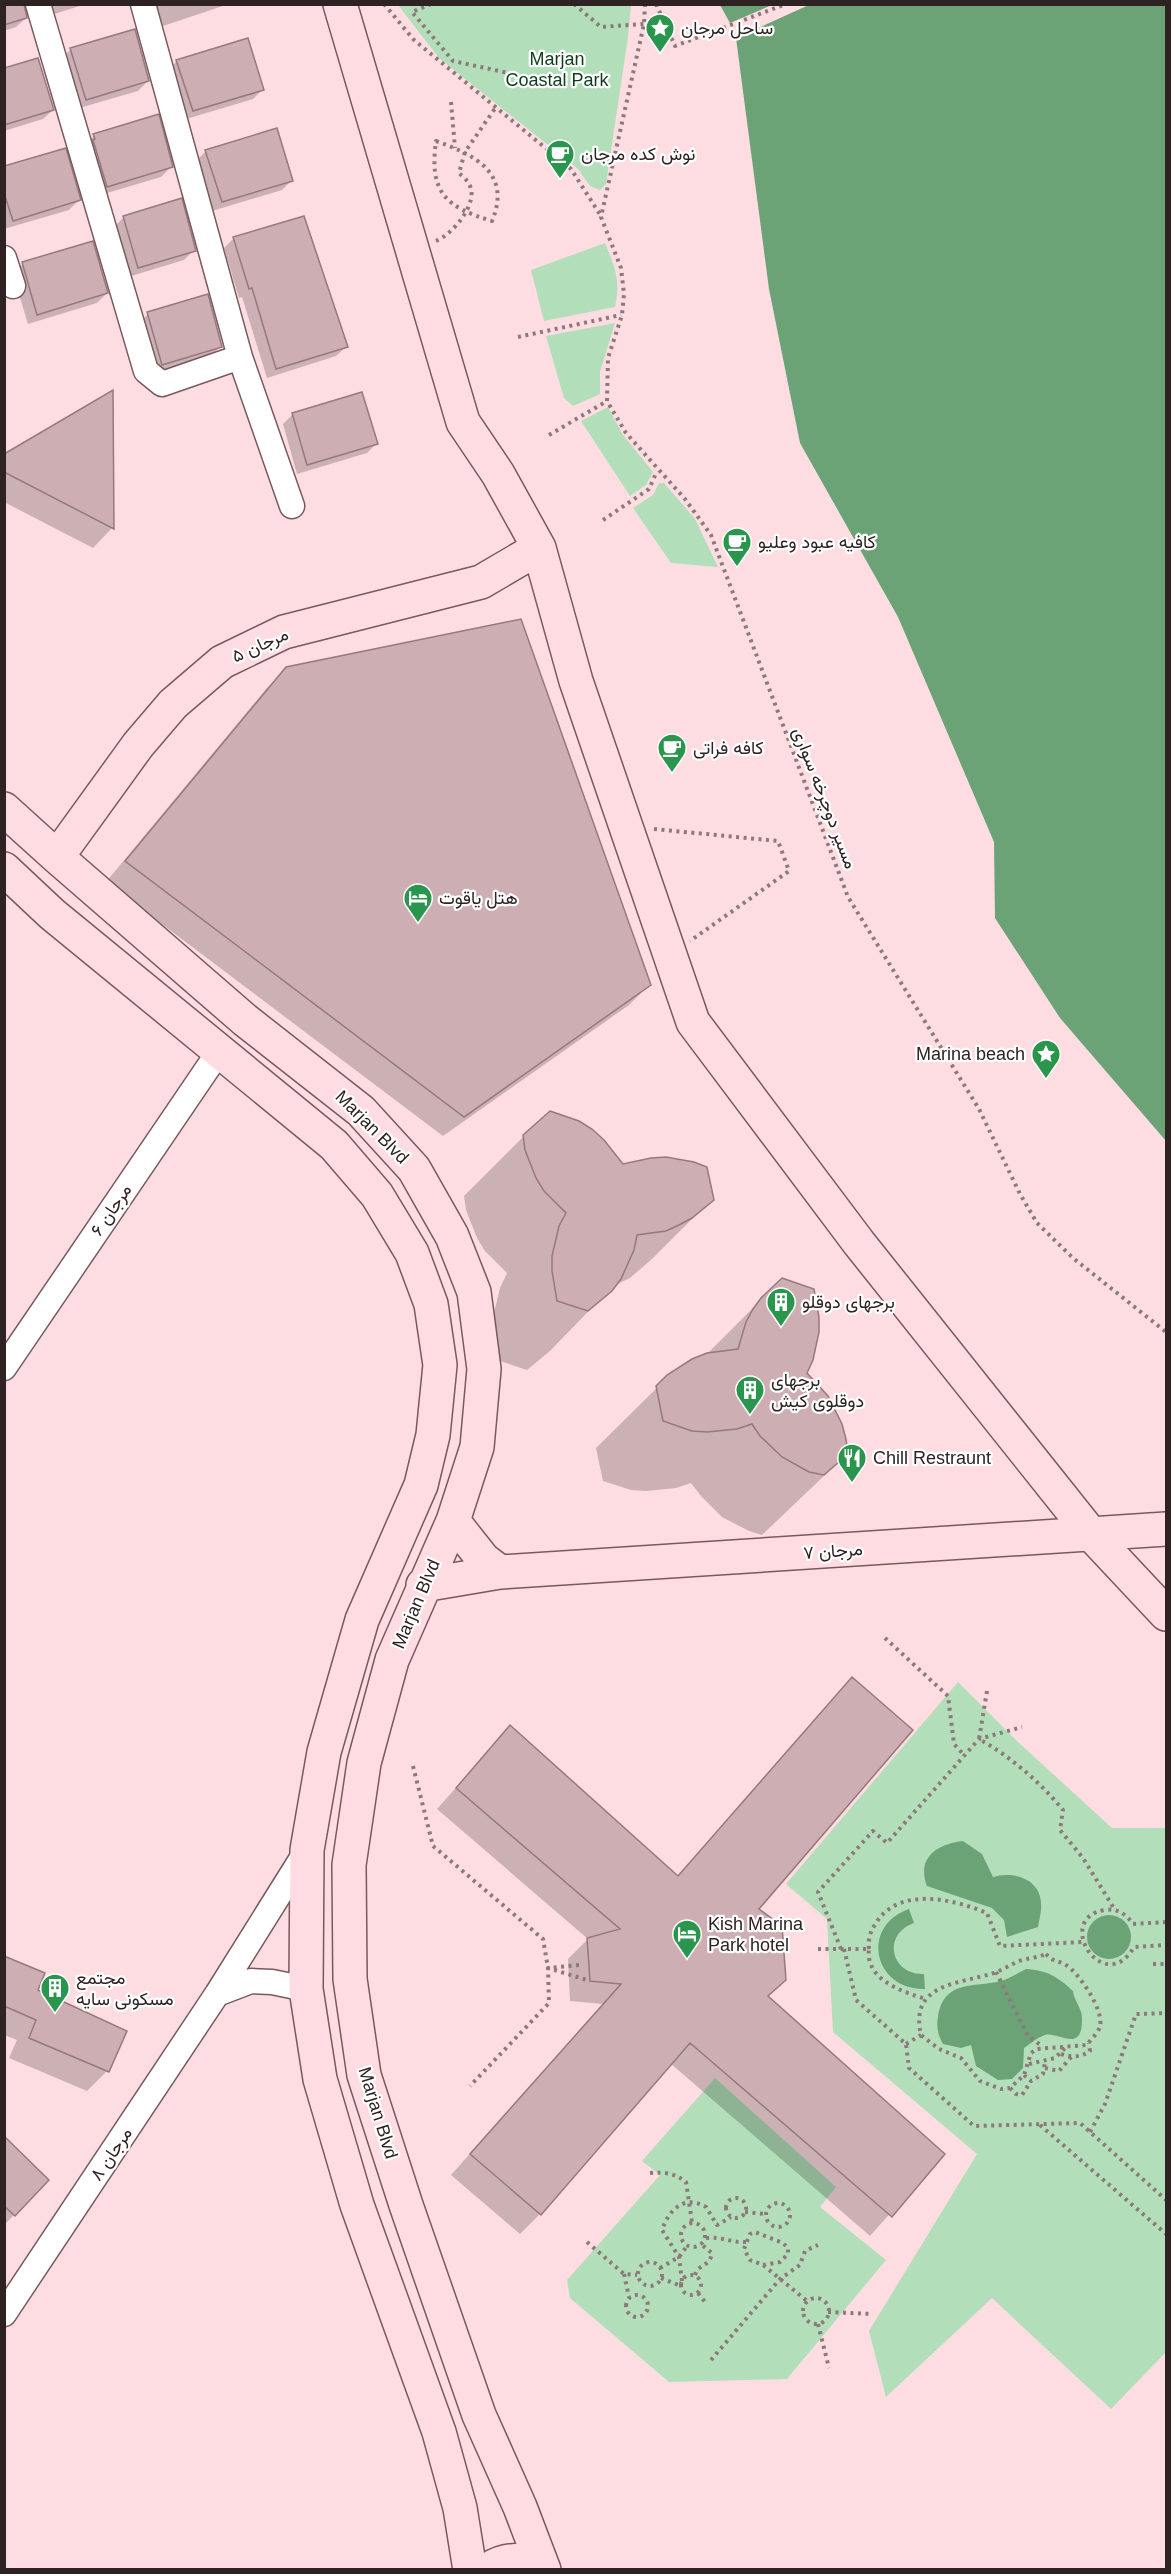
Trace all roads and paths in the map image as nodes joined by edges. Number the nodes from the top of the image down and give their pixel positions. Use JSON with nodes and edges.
{"nodes":[{"id":1,"x":38,"y":4,"type":"edge"},
{"id":2,"x":143,"y":4,"type":"edge"},
{"id":3,"x":340,"y":4,"type":"edge"},
{"id":4,"x":384,"y":4,"type":"edge"},
{"id":5,"x":431,"y":4,"type":"edge"},
{"id":6,"x":574,"y":4,"type":"edge"},
{"id":7,"x":645,"y":4,"type":"edge"},
{"id":8,"x":656,"y":4,"type":"edge"},
{"id":9,"x":786,"y":4,"type":"edge"},
{"id":10,"x":644,"y":24,"type":"junction"},
{"id":11,"x":513,"y":74,"type":"dead end"},
{"id":12,"x":451,"y":102,"type":"dead end"},
{"id":13,"x":496,"y":107,"type":"junction"},
{"id":14,"x":455,"y":148,"type":"junction"},
{"id":15,"x":465,"y":152,"type":"junction"},
{"id":16,"x":465,"y":213,"type":"junction"},
{"id":17,"x":601,"y":217,"type":"junction"},
{"id":18,"x":412,"y":247,"type":"junction"},
{"id":19,"x":4,"y":258,"type":"edge"},
{"id":20,"x":13,"y":286,"type":"dead end"},
{"id":21,"x":622,"y":315,"type":"junction"},
{"id":22,"x":518,"y":337,"type":"dead end"},
{"id":23,"x":240,"y":357,"type":"junction"},
{"id":24,"x":607,"y":401,"type":"junction"},
{"id":25,"x":549,"y":435,"type":"dead end"},
{"id":26,"x":657,"y":471,"type":"junction"},
{"id":27,"x":292,"y":506,"type":"dead end"},
{"id":28,"x":603,"y":520,"type":"dead end"},
{"id":29,"x":539,"y":548,"type":"junction"},
{"id":30,"x":4,"y":809,"type":"edge"},
{"id":31,"x":626,"y":826,"type":"junction"},
{"id":32,"x":57,"y":857,"type":"junction"},
{"id":33,"x":4,"y":869,"type":"edge"},
{"id":34,"x":670,"y":955,"type":"junction"},
{"id":35,"x":245,"y":1020,"type":"junction"},
{"id":36,"x":218,"y":1053,"type":"junction"},
{"id":37,"x":1167,"y":1332,"type":"edge"},
{"id":38,"x":4,"y":1368,"type":"edge"},
{"id":39,"x":453,"y":1521,"type":"junction"},
{"id":40,"x":1167,"y":1529,"type":"edge"},
{"id":41,"x":1090,"y":1534,"type":"junction"},
{"id":42,"x":500,"y":1572,"type":"junction"},
{"id":43,"x":423,"y":1586,"type":"junction"},
{"id":44,"x":1167,"y":1614,"type":"edge"},
{"id":45,"x":885,"y":1638,"type":"dead end"},
{"id":46,"x":987,"y":1691,"type":"dead end"},
{"id":47,"x":1022,"y":1727,"type":"dead end"},
{"id":48,"x":979,"y":1739,"type":"junction"},
{"id":49,"x":965,"y":1755,"type":"junction"},
{"id":50,"x":413,"y":1766,"type":"dead end"},
{"id":51,"x":307,"y":1850,"type":"junction"},
{"id":52,"x":1115,"y":1910,"type":"junction"},
{"id":53,"x":1167,"y":1922,"type":"edge"},
{"id":54,"x":1083,"y":1942,"type":"junction"},
{"id":55,"x":1167,"y":1945,"type":"edge"},
{"id":56,"x":818,"y":1949,"type":"dead end"},
{"id":57,"x":843,"y":1949,"type":"junction"},
{"id":58,"x":868,"y":1949,"type":"junction"},
{"id":59,"x":1153,"y":1964,"type":"dead end"},
{"id":60,"x":1167,"y":1964,"type":"edge"},
{"id":61,"x":579,"y":1965,"type":"dead end"},
{"id":62,"x":548,"y":1968,"type":"junction"},
{"id":63,"x":995,"y":1971,"type":"junction"},
{"id":64,"x":590,"y":1982,"type":"dead end"},
{"id":65,"x":306,"y":1989,"type":"junction"},
{"id":66,"x":217,"y":1994,"type":"junction"},
{"id":67,"x":926,"y":1999,"type":"junction"},
{"id":68,"x":1167,"y":2013,"type":"edge"},
{"id":69,"x":921,"y":2035,"type":"junction"},
{"id":70,"x":1089,"y":2042,"type":"junction"},
{"id":71,"x":906,"y":2044,"type":"junction"},
{"id":72,"x":1066,"y":2046,"type":"junction"},
{"id":73,"x":1042,"y":2047,"type":"junction"},
{"id":74,"x":1061,"y":2054,"type":"junction"},
{"id":75,"x":1072,"y":2056,"type":"junction"},
{"id":76,"x":1044,"y":2062,"type":"junction"},
{"id":77,"x":1029,"y":2064,"type":"junction"},
{"id":78,"x":1046,"y":2068,"type":"junction"},
{"id":79,"x":1024,"y":2075,"type":"junction"},
{"id":80,"x":1031,"y":2081,"type":"junction"},
{"id":81,"x":470,"y":2086,"type":"dead end"},
{"id":82,"x":1010,"y":2088,"type":"junction"},
{"id":83,"x":1040,"y":2124,"type":"junction"},
{"id":84,"x":1090,"y":2132,"type":"junction"},
{"id":85,"x":650,"y":2173,"type":"dead end"},
{"id":86,"x":1167,"y":2200,"type":"edge"},
{"id":87,"x":690,"y":2201,"type":"junction"},
{"id":88,"x":745,"y":2212,"type":"junction"},
{"id":89,"x":765,"y":2214,"type":"junction"},
{"id":90,"x":731,"y":2217,"type":"junction"},
{"id":91,"x":692,"y":2222,"type":"junction"},
{"id":92,"x":1167,"y":2234,"type":"edge"},
{"id":93,"x":706,"y":2238,"type":"junction"},
{"id":94,"x":746,"y":2241,"type":"junction"},
{"id":95,"x":587,"y":2242,"type":"dead end"},
{"id":96,"x":702,"y":2245,"type":"junction"},
{"id":97,"x":818,"y":2245,"type":"dead end"},
{"id":98,"x":687,"y":2246,"type":"junction"},
{"id":99,"x":679,"y":2257,"type":"junction"},
{"id":100,"x":763,"y":2265,"type":"junction"},
{"id":101,"x":660,"y":2268,"type":"junction"},
{"id":102,"x":624,"y":2274,"type":"junction"},
{"id":103,"x":638,"y":2275,"type":"junction"},
{"id":104,"x":695,"y":2276,"type":"junction"},
{"id":105,"x":661,"y":2278,"type":"junction"},
{"id":106,"x":780,"y":2279,"type":"junction"},
{"id":107,"x":682,"y":2284,"type":"junction"},
{"id":108,"x":648,"y":2286,"type":"junction"},
{"id":109,"x":698,"y":2293,"type":"junction"},
{"id":110,"x":629,"y":2297,"type":"junction"},
{"id":111,"x":646,"y":2299,"type":"junction"},
{"id":112,"x":807,"y":2301,"type":"junction"},
{"id":113,"x":705,"y":2302,"type":"dead end"},
{"id":114,"x":828,"y":2312,"type":"junction"},
{"id":115,"x":4,"y":2314,"type":"edge"},
{"id":116,"x":873,"y":2314,"type":"dead end"},
{"id":117,"x":818,"y":2324,"type":"junction"},
{"id":118,"x":711,"y":2360,"type":"dead end"},
{"id":119,"x":829,"y":2368,"type":"dead end"},
{"id":120,"x":470,"y":2570,"type":"edge"},
{"id":121,"x":487,"y":2570,"type":"edge"},
{"id":122,"x":538,"y":2570,"type":"edge"},
{"id":123,"x":544,"y":2570,"type":"edge"}],
"edges":[{"from":1,"to":23,"type":"street"},
{"from":2,"to":23,"type":"street"},
{"from":3,"to":18,"type":"main road"},
{"from":4,"to":13,"type":"path"},
{"from":5,"to":11,"type":"path"},
{"from":6,"to":10,"type":"path"},
{"from":7,"to":10,"type":"path"},
{"from":8,"to":9,"type":"path"},
{"from":10,"to":17,"type":"path"},
{"from":12,"to":14,"type":"path"},
{"from":13,"to":15,"type":"path"},
{"from":13,"to":17,"type":"path"},
{"from":14,"to":15,"type":"path"},
{"from":14,"to":16,"type":"path"},
{"from":15,"to":16,"type":"path"},
{"from":15,"to":16,"type":"path"},
{"from":16,"to":18,"type":"path"},
{"from":17,"to":21,"type":"path"},
{"from":18,"to":29,"type":"main road"},
{"from":19,"to":20,"type":"street"},
{"from":21,"to":22,"type":"path"},
{"from":21,"to":24,"type":"path"},
{"from":23,"to":27,"type":"street"},
{"from":24,"to":25,"type":"path"},
{"from":24,"to":26,"type":"path","name":"مسیر دوچرخه سواری"},
{"from":26,"to":28,"type":"path"},
{"from":26,"to":37,"type":"path","name":"مسیر دوچرخه سواری"},
{"from":29,"to":31,"type":"main road"},
{"from":29,"to":32,"type":"main road","name":"مرجان ۵"},
{"from":30,"to":32,"type":"main road","name":"Marjan Blvd"},
{"from":31,"to":34,"type":"main road"},
{"from":31,"to":34,"type":"path"},
{"from":32,"to":35,"type":"main road","name":"Marjan Blvd"},
{"from":33,"to":36,"type":"main road"},
{"from":34,"to":41,"type":"main road"},
{"from":35,"to":36,"type":"main road"},
{"from":35,"to":39,"type":"main road","name":"Marjan Blvd"},
{"from":36,"to":38,"type":"street","name":"مرجان ۶"},
{"from":36,"to":51,"type":"main road"},
{"from":39,"to":42,"type":"main road"},
{"from":39,"to":43,"type":"main road","name":"Marjan Blvd"},
{"from":40,"to":41,"type":"main road","name":"مرجان ۷"},
{"from":41,"to":42,"type":"main road","name":"مرجان ۷"},
{"from":41,"to":44,"type":"main road"},
{"from":42,"to":43,"type":"main road","name":"مرجان ۷"},
{"from":43,"to":123,"type":"main road","name":"Marjan Blvd"},
{"from":45,"to":49,"type":"path"},
{"from":46,"to":48,"type":"path"},
{"from":47,"to":48,"type":"path"},
{"from":48,"to":49,"type":"path"},
{"from":48,"to":52,"type":"path"},
{"from":49,"to":57,"type":"path"},
{"from":50,"to":62,"type":"path"},
{"from":51,"to":65,"type":"main road"},
{"from":51,"to":66,"type":"street","name":"مرجان ۸"},
{"from":52,"to":53,"type":"path"},
{"from":52,"to":54,"type":"path"},
{"from":54,"to":55,"type":"path"},
{"from":54,"to":58,"type":"path"},
{"from":56,"to":57,"type":"path"},
{"from":57,"to":58,"type":"path"},
{"from":57,"to":71,"type":"path"},
{"from":58,"to":67,"type":"path"},
{"from":59,"to":60,"type":"path"},
{"from":61,"to":62,"type":"path"},
{"from":62,"to":64,"type":"path"},
{"from":62,"to":81,"type":"path"},
{"from":63,"to":67,"type":"path"},
{"from":63,"to":70,"type":"path"},
{"from":63,"to":73,"type":"path"},
{"from":65,"to":66,"type":"street"},
{"from":65,"to":120,"type":"main road"},
{"from":66,"to":115,"type":"street","name":"مرجان ۸"},
{"from":67,"to":69,"type":"path"},
{"from":68,"to":84,"type":"path"},
{"from":69,"to":71,"type":"path"},
{"from":69,"to":82,"type":"path"},
{"from":70,"to":72,"type":"path"},
{"from":70,"to":75,"type":"path"},
{"from":71,"to":83,"type":"path"},
{"from":72,"to":73,"type":"path"},
{"from":72,"to":74,"type":"path"},
{"from":73,"to":77,"type":"path"},
{"from":74,"to":75,"type":"path"},
{"from":74,"to":76,"type":"path"},
{"from":75,"to":78,"type":"path"},
{"from":76,"to":77,"type":"path"},
{"from":76,"to":78,"type":"path"},
{"from":77,"to":79,"type":"path"},
{"from":78,"to":80,"type":"path"},
{"from":79,"to":80,"type":"path"},
{"from":79,"to":82,"type":"path"},
{"from":80,"to":82,"type":"path"},
{"from":83,"to":84,"type":"path"},
{"from":83,"to":92,"type":"path"},
{"from":84,"to":86,"type":"path"},
{"from":85,"to":87,"type":"path"},
{"from":87,"to":90,"type":"path"},
{"from":87,"to":91,"type":"path"},
{"from":87,"to":99,"type":"path"},
{"from":88,"to":89,"type":"path"},
{"from":88,"to":90,"type":"path"},
{"from":88,"to":90,"type":"path"},
{"from":89,"to":89,"type":"path"},
{"from":91,"to":93,"type":"path"},
{"from":91,"to":98,"type":"path"},
{"from":93,"to":94,"type":"path"},
{"from":93,"to":96,"type":"path"},
{"from":94,"to":100,"type":"path"},
{"from":94,"to":100,"type":"path"},
{"from":95,"to":102,"type":"path"},
{"from":96,"to":98,"type":"path"},
{"from":96,"to":104,"type":"path"},
{"from":97,"to":106,"type":"path"},
{"from":98,"to":99,"type":"path"},
{"from":99,"to":101,"type":"path"},
{"from":99,"to":107,"type":"path"},
{"from":100,"to":106,"type":"path"},
{"from":101,"to":103,"type":"path"},
{"from":101,"to":105,"type":"path"},
{"from":102,"to":103,"type":"path"},
{"from":102,"to":110,"type":"path"},
{"from":103,"to":108,"type":"path"},
{"from":104,"to":107,"type":"path"},
{"from":104,"to":109,"type":"path"},
{"from":105,"to":107,"type":"path"},
{"from":105,"to":108,"type":"path"},
{"from":106,"to":112,"type":"path"},
{"from":106,"to":118,"type":"path"},
{"from":107,"to":109,"type":"path"},
{"from":108,"to":111,"type":"path"},
{"from":109,"to":113,"type":"path"},
{"from":110,"to":111,"type":"path"},
{"from":110,"to":111,"type":"path"},
{"from":112,"to":114,"type":"path"},
{"from":112,"to":117,"type":"path"},
{"from":114,"to":116,"type":"path"},
{"from":114,"to":117,"type":"path"},
{"from":117,"to":119,"type":"path"},
{"from":121,"to":122,"type":"main road"}]}
